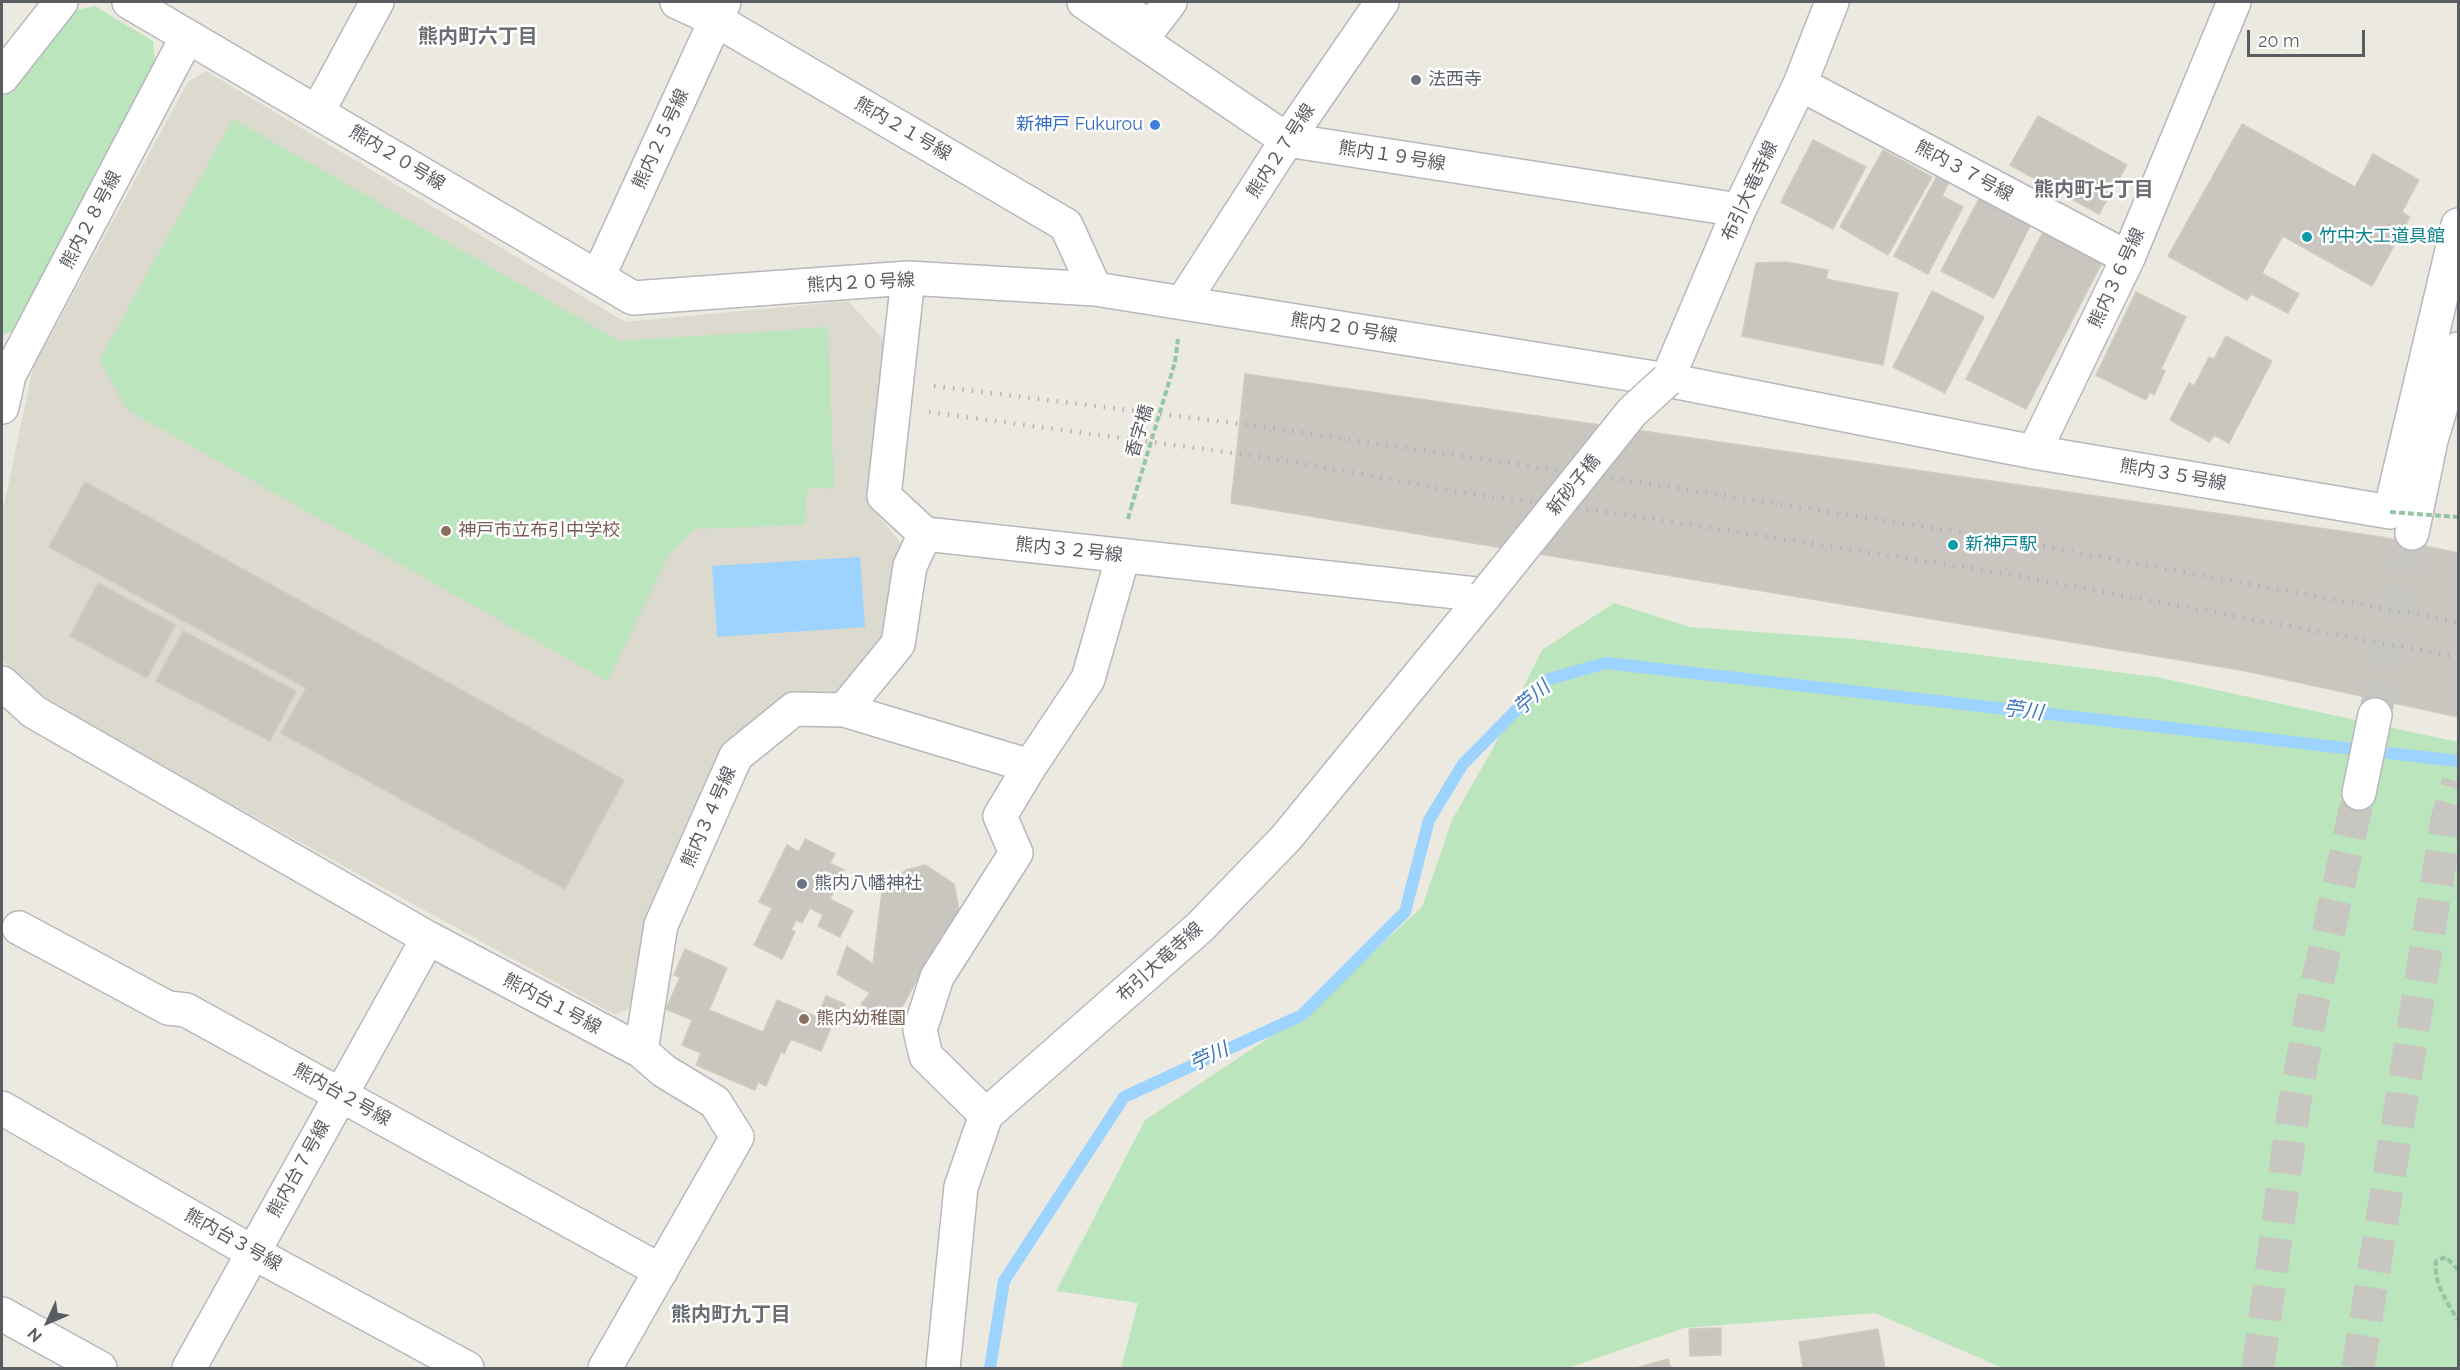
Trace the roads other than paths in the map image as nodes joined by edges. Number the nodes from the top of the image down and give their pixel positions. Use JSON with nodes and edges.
{"nodes":[{"id":1,"x":61,"y":2,"type":"edge"},
{"id":2,"x":129,"y":2,"type":"edge"},
{"id":3,"x":377,"y":2,"type":"edge"},
{"id":4,"x":677,"y":2,"type":"edge"},
{"id":5,"x":1170,"y":2,"type":"edge"},
{"id":6,"x":1382,"y":2,"type":"edge"},
{"id":7,"x":1832,"y":2,"type":"edge"},
{"id":8,"x":2234,"y":2,"type":"edge"},
{"id":9,"x":1097,"y":10,"type":"edge"},
{"id":10,"x":720,"y":11,"type":"edge"},
{"id":11,"x":180,"y":21,"type":"edge"},
{"id":12,"x":2,"y":77,"type":"edge"},
{"id":13,"x":1800,"y":84,"type":"junction"},
{"id":14,"x":318,"y":111,"type":"junction"},
{"id":15,"x":1287,"y":140,"type":"junction"},
{"id":16,"x":1739,"y":210,"type":"junction"},
{"id":17,"x":2458,"y":225,"type":"edge"},
{"id":18,"x":2128,"y":258,"type":"junction"},
{"id":19,"x":597,"y":277,"type":"junction"},
{"id":20,"x":908,"y":278,"type":"junction"},
{"id":21,"x":1095,"y":289,"type":"junction"},
{"id":22,"x":1183,"y":302,"type":"junction"},
{"id":23,"x":2458,"y":349,"type":"edge"},
{"id":24,"x":1667,"y":380,"type":"junction"},
{"id":25,"x":4,"y":384,"type":"edge"},
{"id":26,"x":2034,"y":452,"type":"junction"},
{"id":27,"x":2401,"y":523,"type":"junction"},
{"id":28,"x":925,"y":534,"type":"junction"},
{"id":29,"x":1123,"y":556,"type":"junction"},
{"id":30,"x":1485,"y":595,"type":"junction"},
{"id":31,"x":2,"y":682,"type":"edge"},
{"id":32,"x":844,"y":710,"type":"junction"},
{"id":33,"x":2370,"y":736,"type":"tunnel mouth"},
{"id":34,"x":1030,"y":766,"type":"junction"},
{"id":35,"x":2359,"y":793,"type":"tunnel mouth"},
{"id":36,"x":33,"y":923,"type":"dead end"},
{"id":37,"x":428,"y":938,"type":"junction"},
{"id":38,"x":641,"y":1051,"type":"junction"},
{"id":39,"x":341,"y":1094,"type":"junction"},
{"id":40,"x":2,"y":1108,"type":"edge"},
{"id":41,"x":986,"y":1115,"type":"junction"},
{"id":42,"x":252,"y":1252,"type":"junction"},
{"id":43,"x":661,"y":1271,"type":"junction"},
{"id":44,"x":2,"y":1314,"type":"edge"},
{"id":45,"x":100,"y":1368,"type":"edge"},
{"id":46,"x":189,"y":1368,"type":"edge"},
{"id":47,"x":467,"y":1368,"type":"edge"},
{"id":48,"x":605,"y":1368,"type":"edge"},
{"id":49,"x":943,"y":1368,"type":"edge"}],
"edges":[{"from":1,"to":12,"type":"street"},
{"from":2,"to":11,"type":"street","name":"熊内２０号線"},
{"from":3,"to":14,"type":"street"},
{"from":4,"to":10,"type":"street","name":"熊内２１号線"},
{"from":5,"to":9,"type":"street"},
{"from":6,"to":15,"type":"street","name":"熊内２７号線"},
{"from":7,"to":13,"type":"street","name":"布引大竜寺線"},
{"from":8,"to":18,"type":"street","name":"熊内３６号線"},
{"from":9,"to":15,"type":"street","name":"熊内１９号線"},
{"from":10,"to":19,"type":"street","name":"熊内２５号線"},
{"from":10,"to":21,"type":"street","name":"熊内２１号線"},
{"from":11,"to":14,"type":"street","name":"熊内２０号線"},
{"from":11,"to":25,"type":"street","name":"熊内２８号線"},
{"from":13,"to":16,"type":"street","name":"布引大竜寺線"},
{"from":13,"to":18,"type":"street","name":"熊内３７号線"},
{"from":14,"to":19,"type":"street","name":"熊内２０号線"},
{"from":15,"to":16,"type":"street","name":"熊内１９号線"},
{"from":15,"to":22,"type":"street","name":"熊内２７号線"},
{"from":16,"to":24,"type":"street","name":"布引大竜寺線"},
{"from":17,"to":27,"type":"street"},
{"from":18,"to":26,"type":"street","name":"熊内３６号線"},
{"from":19,"to":20,"type":"street","name":"熊内２０号線"},
{"from":20,"to":21,"type":"street","name":"熊内２０号線"},
{"from":20,"to":28,"type":"street"},
{"from":21,"to":22,"type":"street","name":"熊内２０号線"},
{"from":22,"to":24,"type":"street","name":"熊内２０号線"},
{"from":23,"to":27,"type":"street"},
{"from":24,"to":26,"type":"street","name":"熊内３５号線"},
{"from":24,"to":30,"type":"street","name":"新砂子橋","bridge":true},
{"from":26,"to":27,"type":"street","name":"熊内３５号線"},
{"from":28,"to":29,"type":"street","name":"熊内３２号線"},
{"from":28,"to":32,"type":"street"},
{"from":29,"to":30,"type":"street","name":"熊内３２号線"},
{"from":29,"to":34,"type":"street"},
{"from":30,"to":41,"type":"street","name":"布引大竜寺線"},
{"from":31,"to":37,"type":"street","name":"熊内台１号線"},
{"from":32,"to":34,"type":"street","name":"熊内３４号線"},
{"from":32,"to":38,"type":"street","name":"熊内３４号線"},
{"from":33,"to":35,"type":"street"},
{"from":34,"to":41,"type":"street"},
{"from":36,"to":39,"type":"street","name":"熊内台２号線"},
{"from":37,"to":38,"type":"street","name":"熊内台１号線"},
{"from":37,"to":39,"type":"street","name":"熊内台７号線"},
{"from":38,"to":43,"type":"street","name":"熊内台１号線"},
{"from":39,"to":42,"type":"street","name":"熊内台７号線"},
{"from":39,"to":43,"type":"street","name":"熊内台２号線"},
{"from":40,"to":42,"type":"street","name":"熊内台３号線"},
{"from":41,"to":49,"type":"street","name":"布引大竜寺線"},
{"from":42,"to":46,"type":"street","name":"熊内台７号線"},
{"from":42,"to":47,"type":"street","name":"熊内台３号線"},
{"from":43,"to":48,"type":"street","name":"熊内台１号線"},
{"from":44,"to":45,"type":"street"}]}
